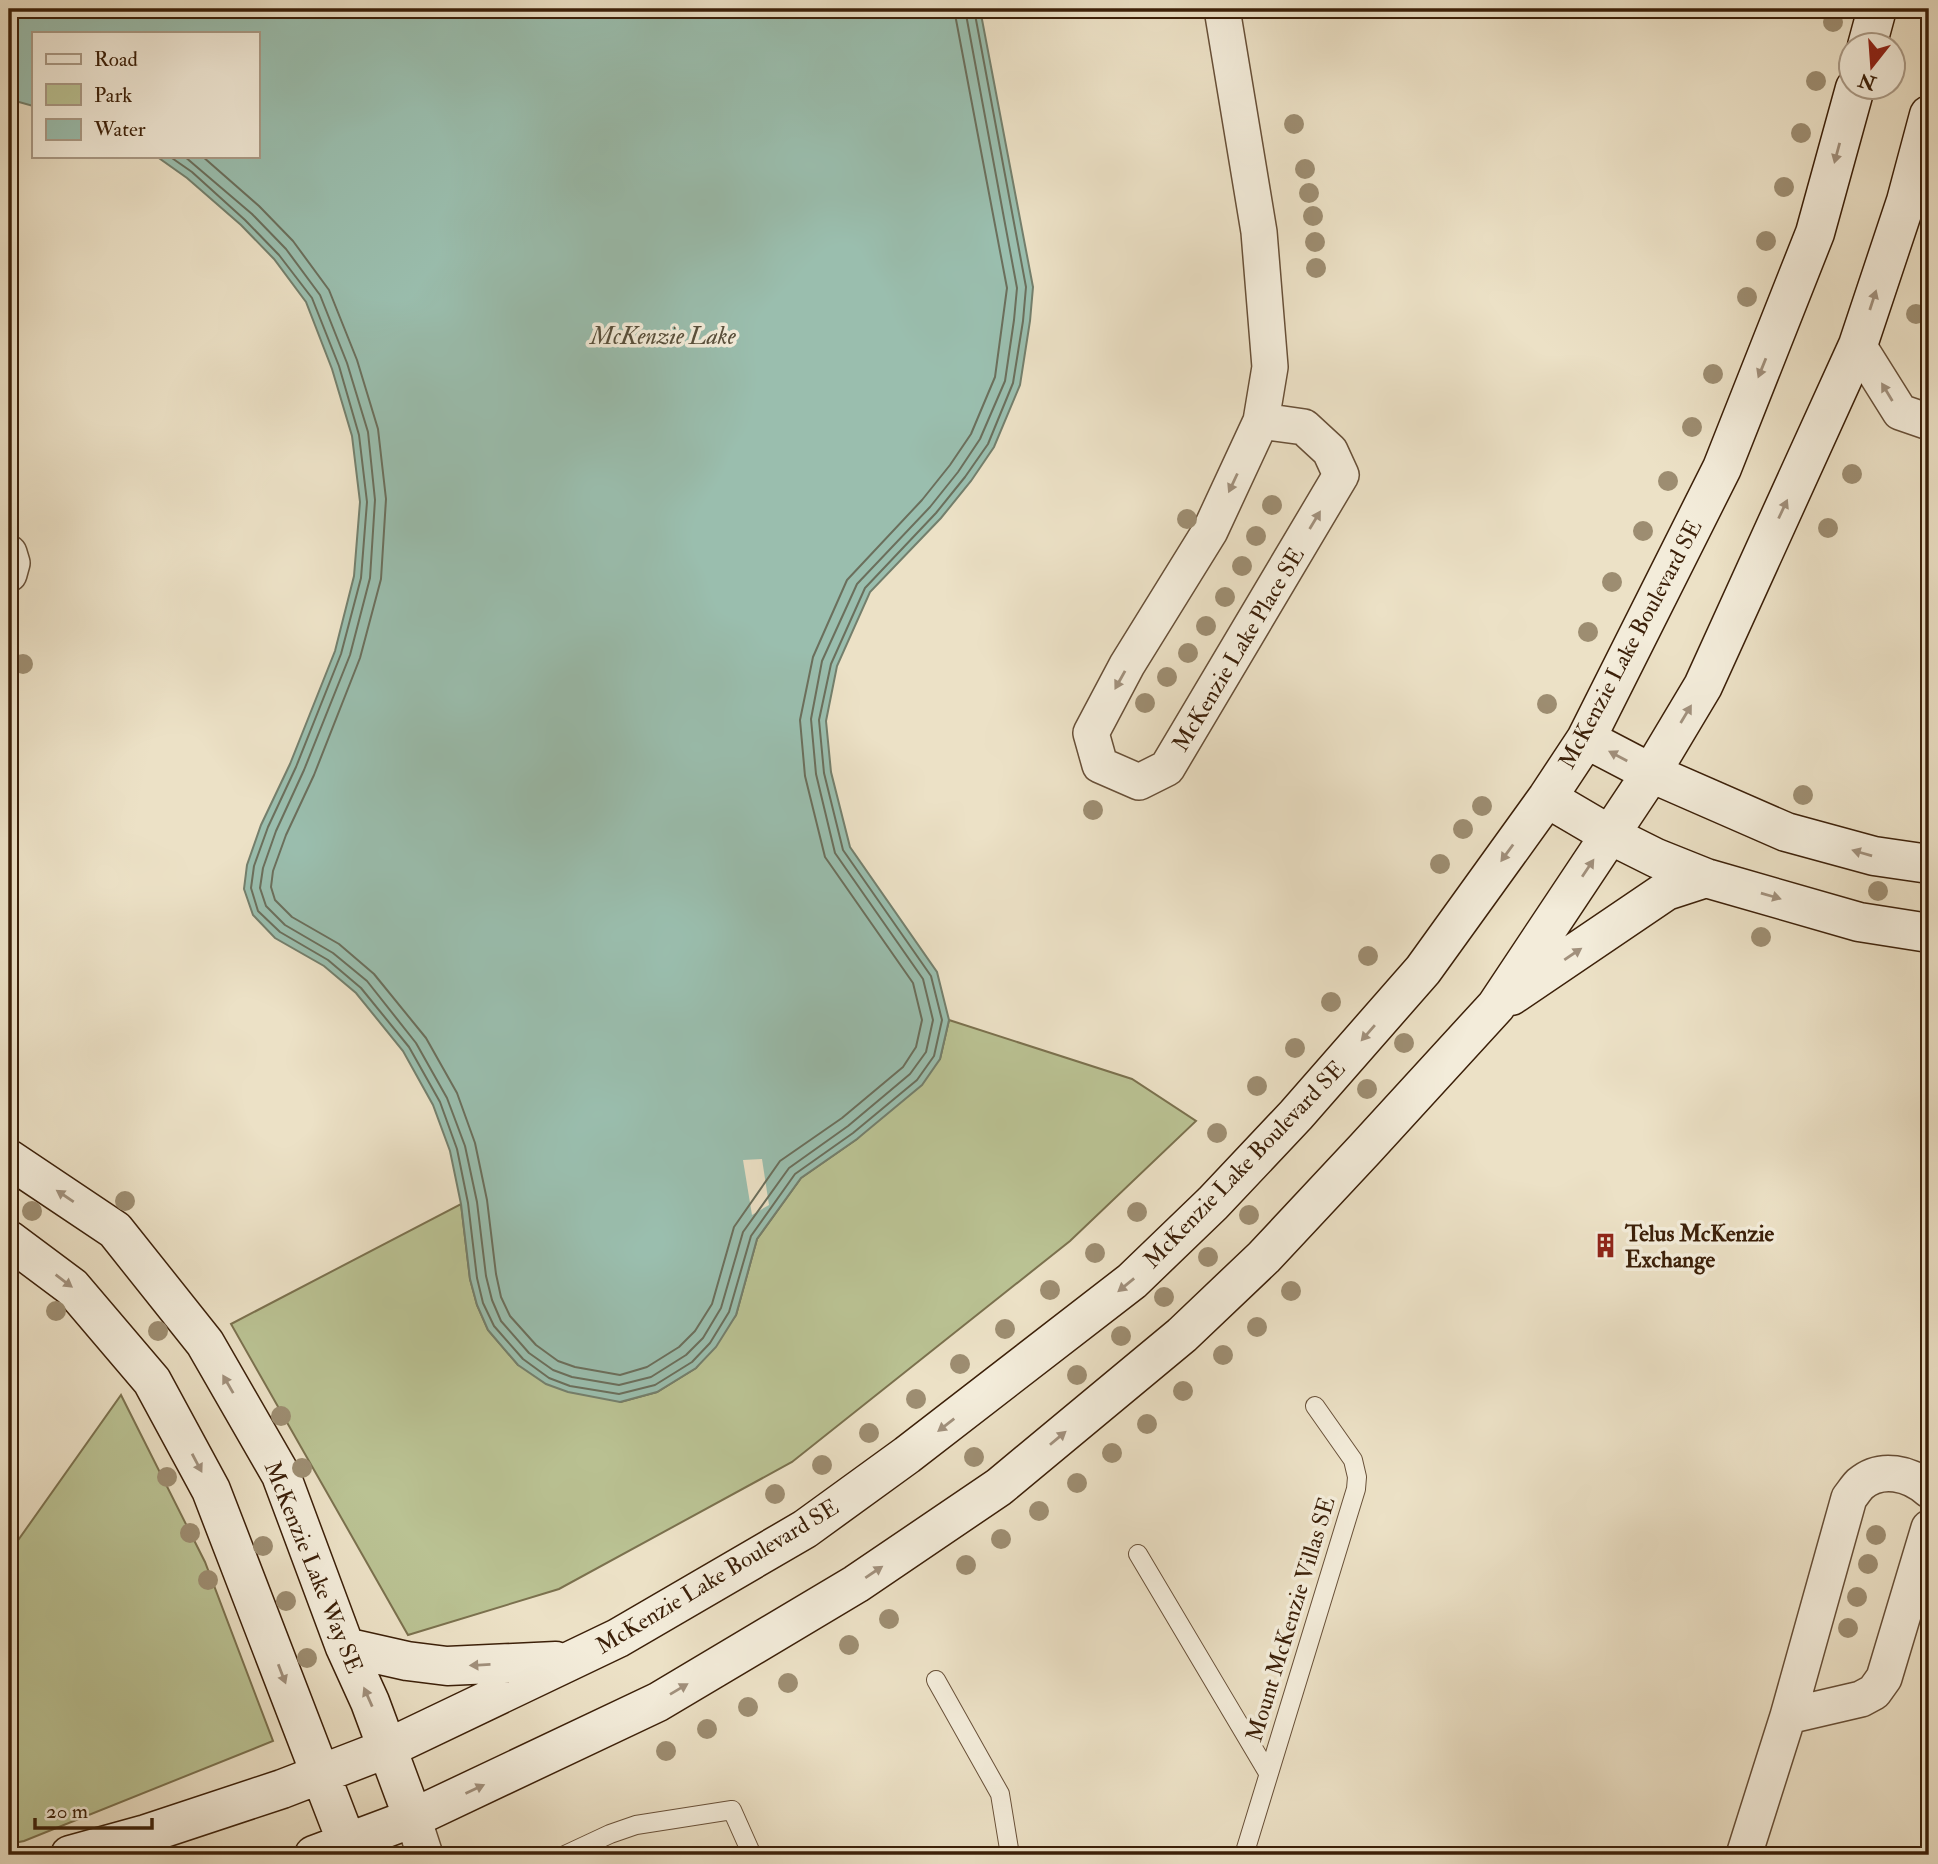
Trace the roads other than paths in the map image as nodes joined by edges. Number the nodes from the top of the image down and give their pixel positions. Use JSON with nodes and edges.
{"nodes":[{"id":1,"x":1222,"y":9,"type":"edge"},
{"id":2,"x":1877,"y":9,"type":"edge"},
{"id":3,"x":1871,"y":32,"type":"edge"},
{"id":4,"x":1851,"y":102,"type":"edge"},
{"id":5,"x":1929,"y":115,"type":"edge"},
{"id":6,"x":1858,"y":345,"type":"junction"},
{"id":7,"x":1261,"y":421,"type":"junction"},
{"id":8,"x":1929,"y":422,"type":"edge"},
{"id":9,"x":9,"y":552,"type":"edge"},
{"id":10,"x":9,"y":574,"type":"edge"},
{"id":11,"x":1586,"y":739,"type":"junction"},
{"id":12,"x":1651,"y":773,"type":"junction"},
{"id":13,"x":1547,"y":798,"type":"junction"},
{"id":14,"x":1610,"y":835,"type":"junction"},
{"id":15,"x":1929,"y":864,"type":"edge"},
{"id":16,"x":1706,"y":877,"type":"junction"},
{"id":17,"x":1929,"y":933,"type":"edge"},
{"id":18,"x":1496,"y":1006,"type":"junction"},
{"id":19,"x":9,"y":1159,"type":"edge"},
{"id":20,"x":9,"y":1240,"type":"edge"},
{"id":21,"x":1315,"y":1406,"type":"dead end"},
{"id":22,"x":1929,"y":1490,"type":"edge"},
{"id":23,"x":1929,"y":1528,"type":"edge"},
{"id":24,"x":1138,"y":1554,"type":"dead end"},
{"id":25,"x":345,"y":1647,"type":"junction"},
{"id":26,"x":572,"y":1660,"type":"junction"},
{"id":27,"x":936,"y":1681,"type":"dead end"},
{"id":28,"x":1788,"y":1716,"type":"junction"},
{"id":29,"x":388,"y":1748,"type":"junction"},
{"id":30,"x":1268,"y":1773,"type":"junction"},
{"id":31,"x":321,"y":1774,"type":"junction"},
{"id":32,"x":413,"y":1818,"type":"junction"},
{"id":33,"x":338,"y":1851,"type":"edge"},
{"id":34,"x":70,"y":1855,"type":"edge"},
{"id":35,"x":425,"y":1855,"type":"edge"},
{"id":36,"x":565,"y":1855,"type":"edge"},
{"id":37,"x":752,"y":1855,"type":"edge"},
{"id":38,"x":1010,"y":1855,"type":"edge"},
{"id":39,"x":1244,"y":1855,"type":"edge"},
{"id":40,"x":1744,"y":1855,"type":"edge"}],
"edges":[{"from":1,"to":7,"type":"street","name":"McKenzie Lake Place SE"},
{"from":2,"to":3,"type":"main road"},
{"from":4,"to":11,"type":"main road","name":"McKenzie Lake Boulevard SE","one_way":true},
{"from":6,"to":5,"type":"main road","one_way":true},
{"from":8,"to":6,"type":"street","one_way":true},
{"from":12,"to":6,"type":"main road","one_way":true},
{"from":7,"to":7,"type":"street","name":"McKenzie Lake Place SE","one_way":true},
{"from":9,"to":10,"type":"street"},
{"from":12,"to":11,"type":"main road","one_way":true},
{"from":11,"to":13,"type":"main road","name":"McKenzie Lake Boulevard SE"},
{"from":12,"to":14,"type":"main road"},
{"from":15,"to":12,"type":"main road","one_way":true},
{"from":13,"to":14,"type":"main road"},
{"from":13,"to":26,"type":"main road","name":"McKenzie Lake Boulevard SE","one_way":true},
{"from":14,"to":16,"type":"main road"},
{"from":18,"to":14,"type":"main road","one_way":true},
{"from":16,"to":17,"type":"main road","one_way":true},
{"from":18,"to":16,"type":"main road","one_way":true},
{"from":32,"to":18,"type":"main road","one_way":true},
{"from":25,"to":19,"type":"main road","name":"McKenzie Lake Way SE","one_way":true},
{"from":20,"to":31,"type":"main road","one_way":true},
{"from":21,"to":30,"type":"lane","name":"Mount McKenzie Villas SE"},
{"from":22,"to":28,"type":"street"},
{"from":23,"to":28,"type":"street"},
{"from":24,"to":30,"type":"lane"},
{"from":26,"to":25,"type":"main road","one_way":true},
{"from":29,"to":25,"type":"main road","name":"McKenzie Lake Way SE","one_way":true},
{"from":26,"to":29,"type":"main road","name":"McKenzie Lake Boulevard SE"},
{"from":27,"to":38,"type":"lane"},
{"from":28,"to":40,"type":"street"},
{"from":29,"to":31,"type":"main road","name":"McKenzie Lake Boulevard SE"},
{"from":29,"to":32,"type":"main road","name":"McKenzie Lake Way SE"},
{"from":30,"to":39,"type":"lane","name":"Mount McKenzie Villas SE"},
{"from":31,"to":33,"type":"main road"},
{"from":31,"to":34,"type":"main road","name":"McKenzie Lake Boulevard SE"},
{"from":32,"to":33,"type":"main road"},
{"from":32,"to":35,"type":"street"},
{"from":36,"to":37,"type":"lane"}]}
